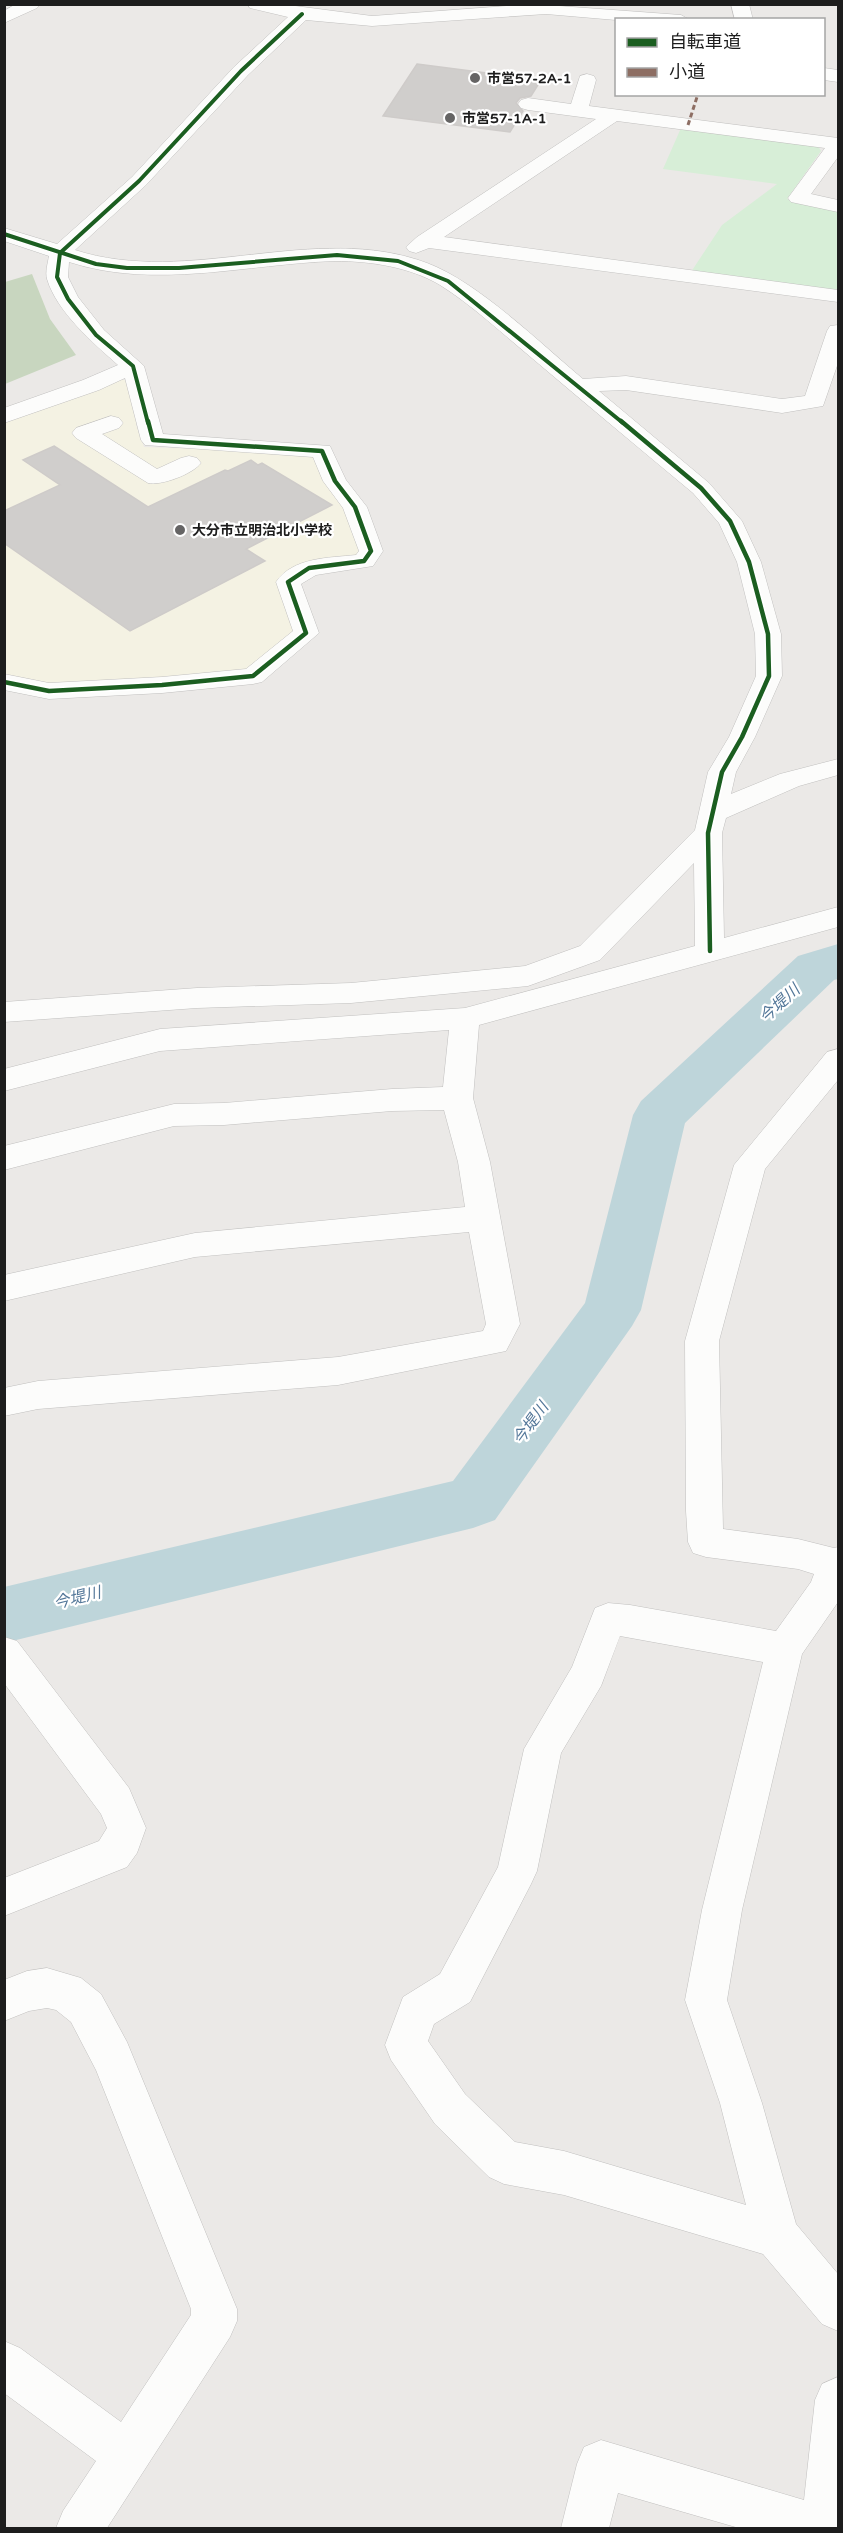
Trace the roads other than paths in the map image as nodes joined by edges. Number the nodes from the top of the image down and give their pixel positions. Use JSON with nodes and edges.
{"nodes":[{"id":1,"x":31,"y":4,"type":"edge"},
{"id":2,"x":256,"y":4,"type":"edge"},
{"id":3,"x":508,"y":8,"type":"edge"},
{"id":4,"x":316,"y":11,"type":"edge"},
{"id":5,"x":4,"y":18,"type":"edge"},
{"id":6,"x":656,"y":18,"type":"edge"},
{"id":7,"x":587,"y":80,"type":"dead end"},
{"id":8,"x":528,"y":104,"type":"dead end"},
{"id":9,"x":578,"y":111,"type":"junction"},
{"id":10,"x":614,"y":115,"type":"junction"},
{"id":11,"x":838,"y":206,"type":"edge"},
{"id":12,"x":4,"y":234,"type":"edge"},
{"id":13,"x":424,"y":241,"type":"junction"},
{"id":14,"x":60,"y":253,"type":"junction"},
{"id":15,"x":398,"y":261,"type":"junction"},
{"id":16,"x":838,"y":296,"type":"edge"},
{"id":17,"x":838,"y":331,"type":"edge"},
{"id":18,"x":133,"y":366,"type":"junction"},
{"id":19,"x":577,"y":386,"type":"junction"},
{"id":20,"x":4,"y":416,"type":"edge"},
{"id":21,"x":111,"y":423,"type":"dead end"},
{"id":22,"x":151,"y":429,"type":"junction"},
{"id":23,"x":116,"y":452,"type":"junction"},
{"id":24,"x":189,"y":463,"type":"dead end"},
{"id":25,"x":4,"y":682,"type":"edge"},
{"id":26,"x":838,"y":767,"type":"edge"},
{"id":27,"x":711,"y":823,"type":"junction"},
{"id":28,"x":838,"y":917,"type":"edge"},
{"id":29,"x":710,"y":951,"type":"junction"},
{"id":30,"x":4,"y":1012,"type":"edge"},
{"id":31,"x":465,"y":1018,"type":"junction"},
{"id":32,"x":838,"y":1060,"type":"edge"},
{"id":33,"x":4,"y":1080,"type":"edge"},
{"id":34,"x":457,"y":1098,"type":"junction"},
{"id":35,"x":4,"y":1158,"type":"edge"},
{"id":36,"x":483,"y":1218,"type":"junction"},
{"id":37,"x":4,"y":1288,"type":"edge"},
{"id":38,"x":4,"y":1402,"type":"edge"},
{"id":39,"x":837,"y":1563,"type":"edge"},
{"id":40,"x":785,"y":1649,"type":"junction"},
{"id":41,"x":4,"y":1653,"type":"edge"},
{"id":42,"x":4,"y":1897,"type":"edge"},
{"id":43,"x":4,"y":2001,"type":"edge"},
{"id":44,"x":777,"y":2236,"type":"junction"},
{"id":45,"x":838,"y":2308,"type":"edge"},
{"id":46,"x":4,"y":2364,"type":"edge"},
{"id":47,"x":838,"y":2400,"type":"edge"},
{"id":48,"x":126,"y":2455,"type":"junction"},
{"id":49,"x":80,"y":2529,"type":"edge"},
{"id":50,"x":585,"y":2529,"type":"edge"},
{"id":51,"x":818,"y":2529,"type":"edge"},
{"id":52,"x":825,"y":2529,"type":"edge"}],
"edges":[{"from":1,"to":5,"type":"street"},
{"from":2,"to":4,"type":"street"},
{"from":3,"to":4,"type":"street"},
{"from":3,"to":6,"type":"street"},
{"from":4,"to":14,"type":"street"},
{"from":7,"to":9,"type":"street"},
{"from":8,"to":9,"type":"street"},
{"from":9,"to":10,"type":"street"},
{"from":10,"to":11,"type":"street"},
{"from":10,"to":13,"type":"street"},
{"from":12,"to":14,"type":"street"},
{"from":13,"to":15,"type":"street"},
{"from":13,"to":16,"type":"street"},
{"from":14,"to":15,"type":"street"},
{"from":14,"to":18,"type":"street"},
{"from":15,"to":19,"type":"street"},
{"from":17,"to":19,"type":"street"},
{"from":18,"to":20,"type":"street"},
{"from":18,"to":22,"type":"street"},
{"from":19,"to":27,"type":"street"},
{"from":21,"to":23,"type":"street"},
{"from":22,"to":23,"type":"street"},
{"from":22,"to":25,"type":"street"},
{"from":23,"to":24,"type":"street"},
{"from":26,"to":27,"type":"street"},
{"from":27,"to":29,"type":"street"},
{"from":27,"to":30,"type":"street"},
{"from":28,"to":29,"type":"street"},
{"from":29,"to":31,"type":"street"},
{"from":31,"to":33,"type":"street"},
{"from":31,"to":34,"type":"street"},
{"from":32,"to":39,"type":"street"},
{"from":34,"to":35,"type":"street"},
{"from":34,"to":36,"type":"street"},
{"from":36,"to":37,"type":"street"},
{"from":36,"to":38,"type":"street"},
{"from":39,"to":40,"type":"street"},
{"from":40,"to":44,"type":"street"},
{"from":40,"to":44,"type":"street"},
{"from":41,"to":42,"type":"street"},
{"from":43,"to":48,"type":"street"},
{"from":44,"to":45,"type":"street"},
{"from":46,"to":48,"type":"street"},
{"from":47,"to":52,"type":"street"},
{"from":48,"to":49,"type":"street"},
{"from":50,"to":51,"type":"street"}]}
